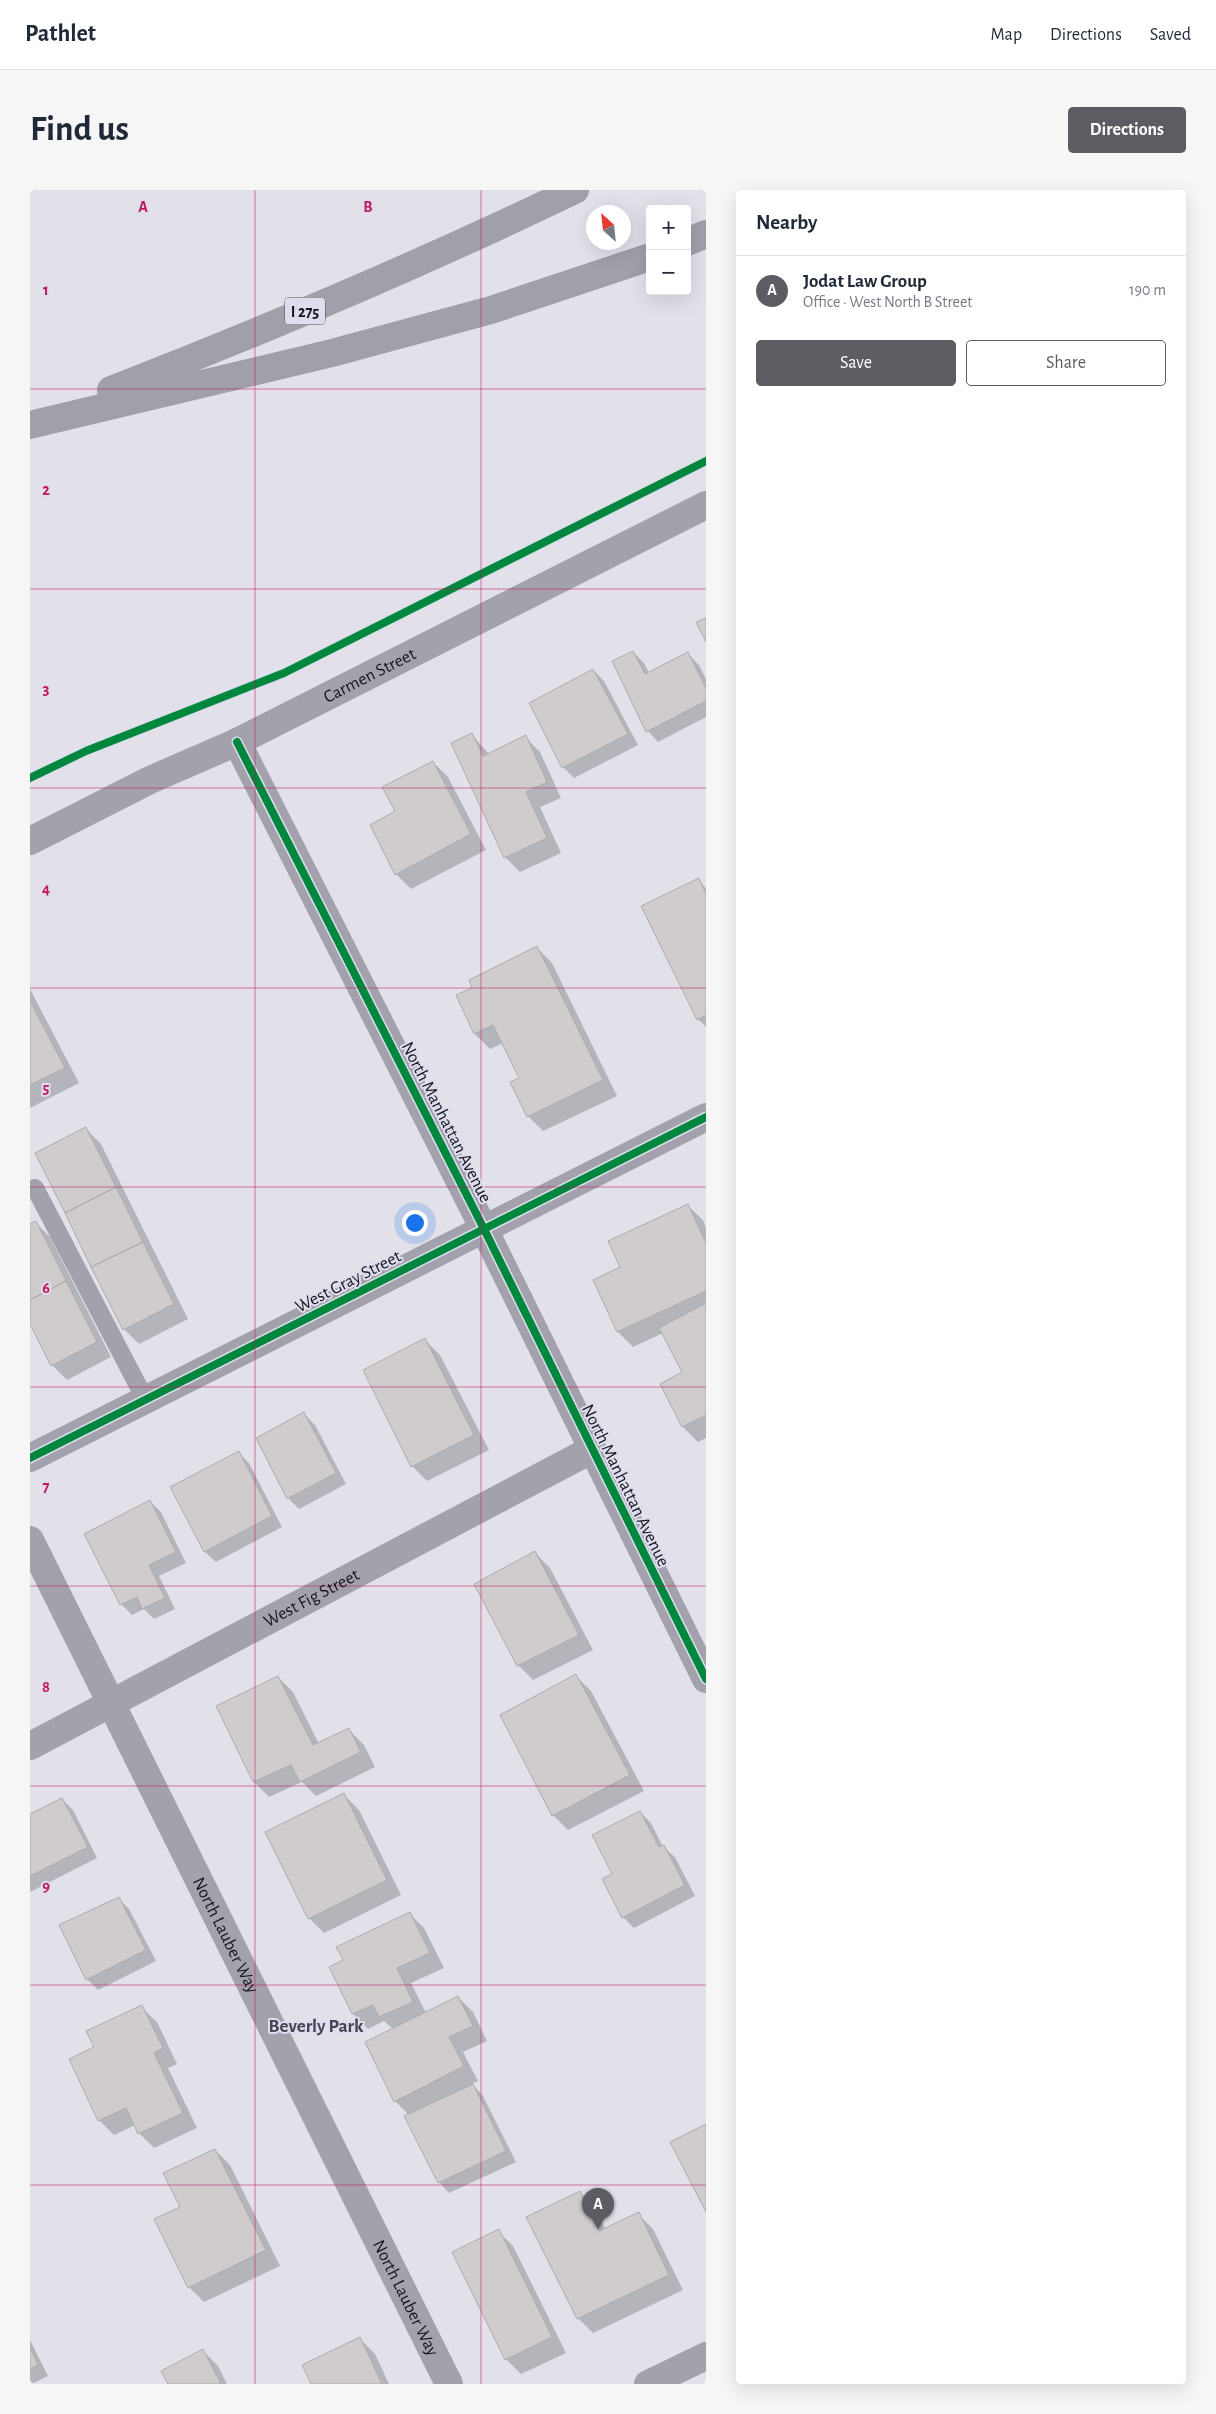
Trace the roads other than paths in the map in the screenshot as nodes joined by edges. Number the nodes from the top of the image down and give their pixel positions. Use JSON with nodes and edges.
{"nodes":[{"id":1,"x":575,"y":190,"type":"edge"},
{"id":2,"x":706,"y":234,"type":"edge"},
{"id":3,"x":691,"y":240,"type":"edge"},
{"id":4,"x":646,"y":257,"type":"edge"},
{"id":5,"x":30,"y":421,"type":"edge"},
{"id":6,"x":30,"y":425,"type":"edge"},
{"id":7,"x":706,"y":505,"type":"edge"},
{"id":8,"x":237,"y":742,"type":"junction"},
{"id":9,"x":30,"y":841,"type":"edge"},
{"id":10,"x":706,"y":1117,"type":"edge"},
{"id":11,"x":35,"y":1188,"type":"dead end"},
{"id":12,"x":484,"y":1229,"type":"junction"},
{"id":13,"x":145,"y":1399,"type":"junction"},
{"id":14,"x":592,"y":1450,"type":"junction"},
{"id":15,"x":30,"y":1458,"type":"edge"},
{"id":16,"x":30,"y":1540,"type":"edge"},
{"id":17,"x":706,"y":1679,"type":"edge"},
{"id":18,"x":113,"y":1704,"type":"junction"},
{"id":19,"x":30,"y":1746,"type":"edge"},
{"id":20,"x":706,"y":2356,"type":"edge"},
{"id":21,"x":449,"y":2384,"type":"edge"},
{"id":22,"x":648,"y":2384,"type":"edge"}],
"edges":[{"from":1,"to":5,"type":"highway","number":"I 275"},
{"from":2,"to":3,"type":"highway"},
{"from":4,"to":6,"type":"highway"},
{"from":7,"to":8,"type":"street","name":"Carmen Street"},
{"from":8,"to":9,"type":"street","name":"Carmen Street"},
{"from":8,"to":12,"type":"street","name":"North Manhattan Avenue"},
{"from":10,"to":12,"type":"street","name":"West Gray Street"},
{"from":11,"to":13,"type":"lane"},
{"from":12,"to":13,"type":"street","name":"West Gray Street"},
{"from":12,"to":14,"type":"street","name":"North Manhattan Avenue"},
{"from":13,"to":15,"type":"street","name":"West Gray Street"},
{"from":14,"to":17,"type":"street","name":"North Manhattan Avenue"},
{"from":14,"to":18,"type":"street","name":"West Fig Street"},
{"from":16,"to":18,"type":"street","name":"North Lauber Way"},
{"from":18,"to":19,"type":"street","name":"West Fig Street"},
{"from":18,"to":21,"type":"street","name":"North Lauber Way"},
{"from":20,"to":22,"type":"street"}]}
